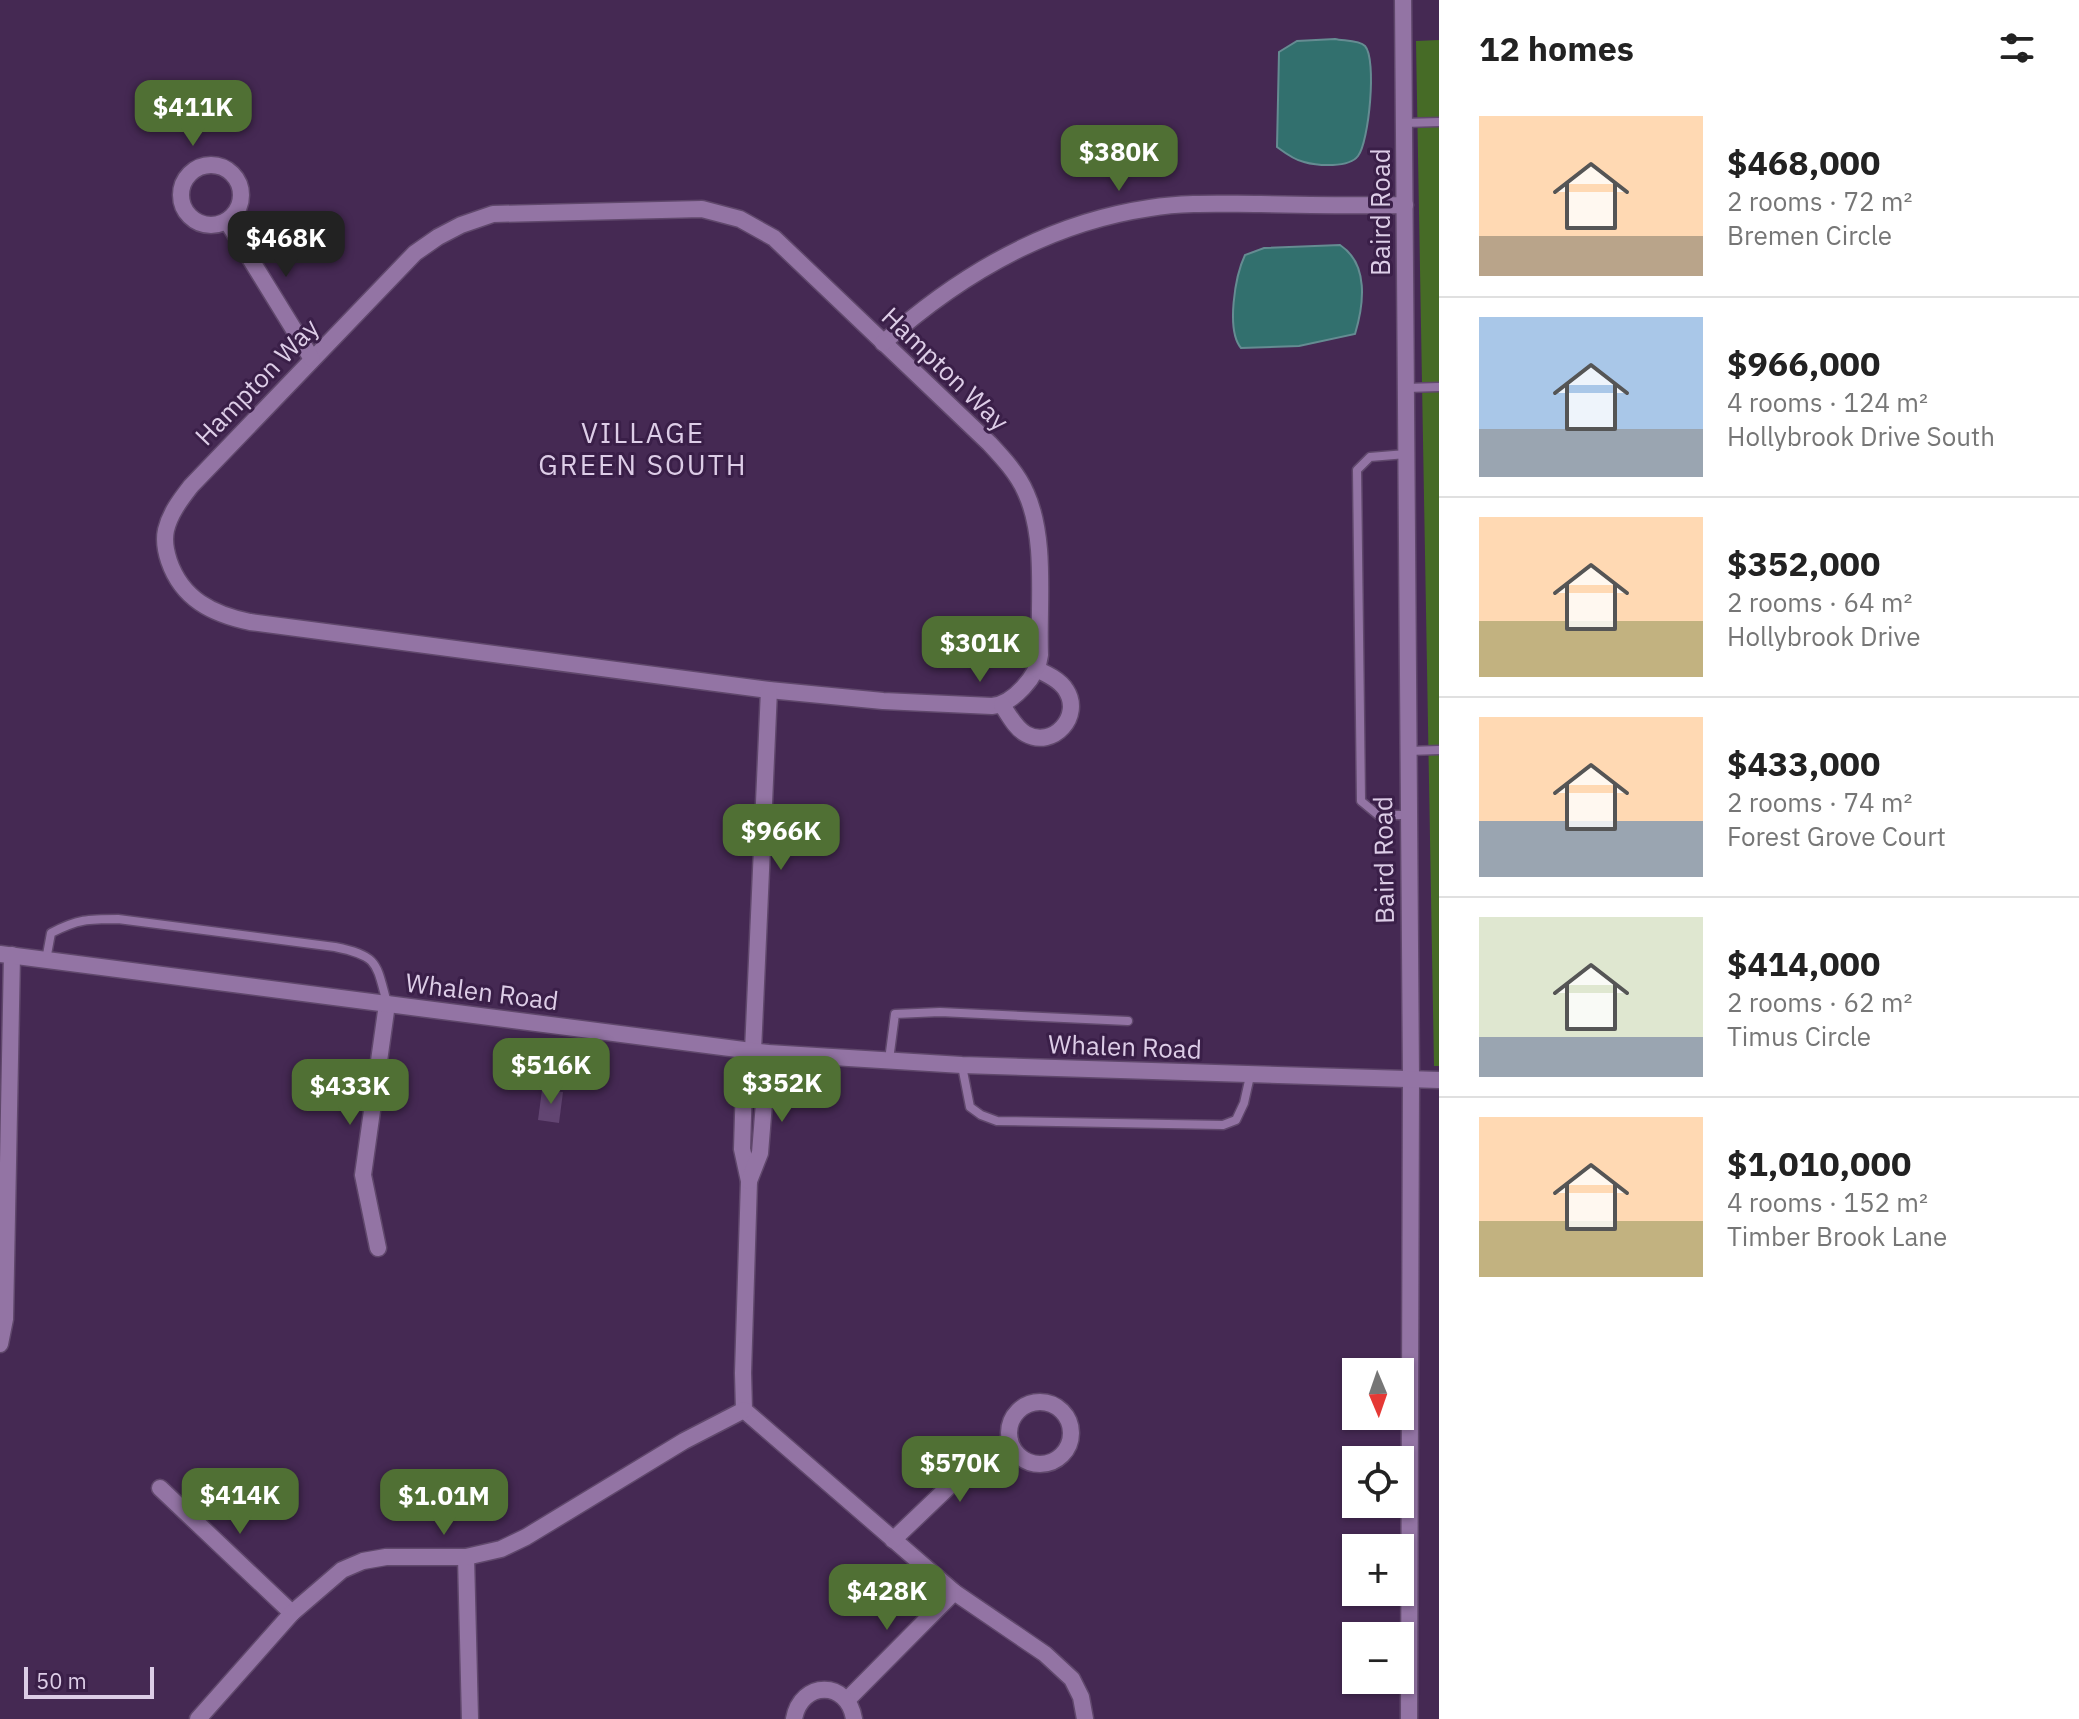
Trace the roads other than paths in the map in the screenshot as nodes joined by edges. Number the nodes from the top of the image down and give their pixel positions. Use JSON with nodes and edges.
{"nodes":[{"id":1,"x":1403,"y":0,"type":"edge"},
{"id":2,"x":1439,"y":122,"type":"edge"},
{"id":3,"x":1404,"y":123,"type":"junction"},
{"id":4,"x":1405,"y":205,"type":"junction"},
{"id":5,"x":227,"y":221,"type":"dead end"},
{"id":6,"x":883,"y":343,"type":"junction"},
{"id":7,"x":312,"y":359,"type":"junction"},
{"id":8,"x":1439,"y":387,"type":"edge"},
{"id":9,"x":1406,"y":388,"type":"junction"},
{"id":10,"x":1406,"y":454,"type":"junction"},
{"id":11,"x":1036,"y":669,"type":"junction"},
{"id":12,"x":769,"y":690,"type":"junction"},
{"id":13,"x":1002,"y":705,"type":"junction"},
{"id":14,"x":1439,"y":750,"type":"edge"},
{"id":15,"x":1407,"y":751,"type":"junction"},
{"id":16,"x":1408,"y":815,"type":"junction"},
{"id":17,"x":6,"y":955,"type":"edge"},
{"id":18,"x":46,"y":960,"type":"junction"},
{"id":19,"x":387,"y":1004,"type":"junction"},
{"id":20,"x":1128,"y":1021,"type":"dead end"},
{"id":21,"x":756,"y":1052,"type":"junction"},
{"id":22,"x":889,"y":1060,"type":"junction"},
{"id":23,"x":962,"y":1065,"type":"junction"},
{"id":24,"x":1250,"y":1076,"type":"junction"},
{"id":25,"x":1411,"y":1080,"type":"junction"},
{"id":26,"x":1439,"y":1080,"type":"edge"},
{"id":27,"x":378,"y":1248,"type":"dead end"},
{"id":28,"x":0,"y":1344,"type":"edge"},
{"id":29,"x":744,"y":1410,"type":"junction"},
{"id":30,"x":1010,"y":1441,"type":"dead end"},
{"id":31,"x":160,"y":1488,"type":"dead end"},
{"id":32,"x":893,"y":1540,"type":"junction"},
{"id":33,"x":466,"y":1557,"type":"junction"},
{"id":34,"x":954,"y":1592,"type":"junction"},
{"id":35,"x":292,"y":1613,"type":"junction"},
{"id":36,"x":847,"y":1700,"type":"junction"},
{"id":37,"x":198,"y":1719,"type":"edge"},
{"id":38,"x":470,"y":1719,"type":"edge"},
{"id":39,"x":794,"y":1719,"type":"edge"},
{"id":40,"x":854,"y":1719,"type":"edge"},
{"id":41,"x":1085,"y":1719,"type":"edge"},
{"id":42,"x":1409,"y":1719,"type":"edge"}],
"edges":[{"from":1,"to":3,"type":"street","name":"Baird Road"},
{"from":2,"to":3,"type":"lane"},
{"from":3,"to":4,"type":"street","name":"Baird Road"},
{"from":4,"to":6,"type":"street"},
{"from":4,"to":9,"type":"street","name":"Baird Road"},
{"from":5,"to":7,"type":"street"},
{"from":6,"to":7,"type":"street","name":"Hampton Way"},
{"from":6,"to":11,"type":"street","name":"Hampton Way"},
{"from":7,"to":12,"type":"street","name":"Hampton Way"},
{"from":8,"to":9,"type":"lane"},
{"from":9,"to":10,"type":"street","name":"Baird Road"},
{"from":10,"to":15,"type":"street","name":"Baird Road"},
{"from":10,"to":16,"type":"lane"},
{"from":11,"to":13,"type":"street"},
{"from":11,"to":13,"type":"street"},
{"from":12,"to":13,"type":"street","name":"Hampton Way"},
{"from":12,"to":21,"type":"street"},
{"from":14,"to":15,"type":"lane"},
{"from":15,"to":16,"type":"street","name":"Baird Road"},
{"from":16,"to":25,"type":"street","name":"Baird Road"},
{"from":17,"to":18,"type":"street","name":"Whalen Road"},
{"from":17,"to":28,"type":"street"},
{"from":18,"to":19,"type":"street","name":"Whalen Road"},
{"from":18,"to":19,"type":"lane"},
{"from":19,"to":21,"type":"street","name":"Whalen Road"},
{"from":19,"to":27,"type":"street"},
{"from":20,"to":22,"type":"lane"},
{"from":21,"to":22,"type":"street","name":"Whalen Road"},
{"from":21,"to":29,"type":"street"},
{"from":22,"to":23,"type":"street","name":"Whalen Road"},
{"from":23,"to":24,"type":"street","name":"Whalen Road"},
{"from":23,"to":24,"type":"lane"},
{"from":24,"to":25,"type":"street","name":"Whalen Road"},
{"from":25,"to":26,"type":"street","name":"Whalen Road"},
{"from":25,"to":42,"type":"street","name":"Baird Road"},
{"from":29,"to":32,"type":"street"},
{"from":29,"to":33,"type":"street"},
{"from":30,"to":32,"type":"street"},
{"from":31,"to":35,"type":"street"},
{"from":32,"to":34,"type":"street"},
{"from":33,"to":35,"type":"street"},
{"from":33,"to":38,"type":"street"},
{"from":34,"to":36,"type":"street"},
{"from":34,"to":41,"type":"street"},
{"from":35,"to":37,"type":"street"},
{"from":36,"to":39,"type":"street"},
{"from":36,"to":40,"type":"street"}]}
